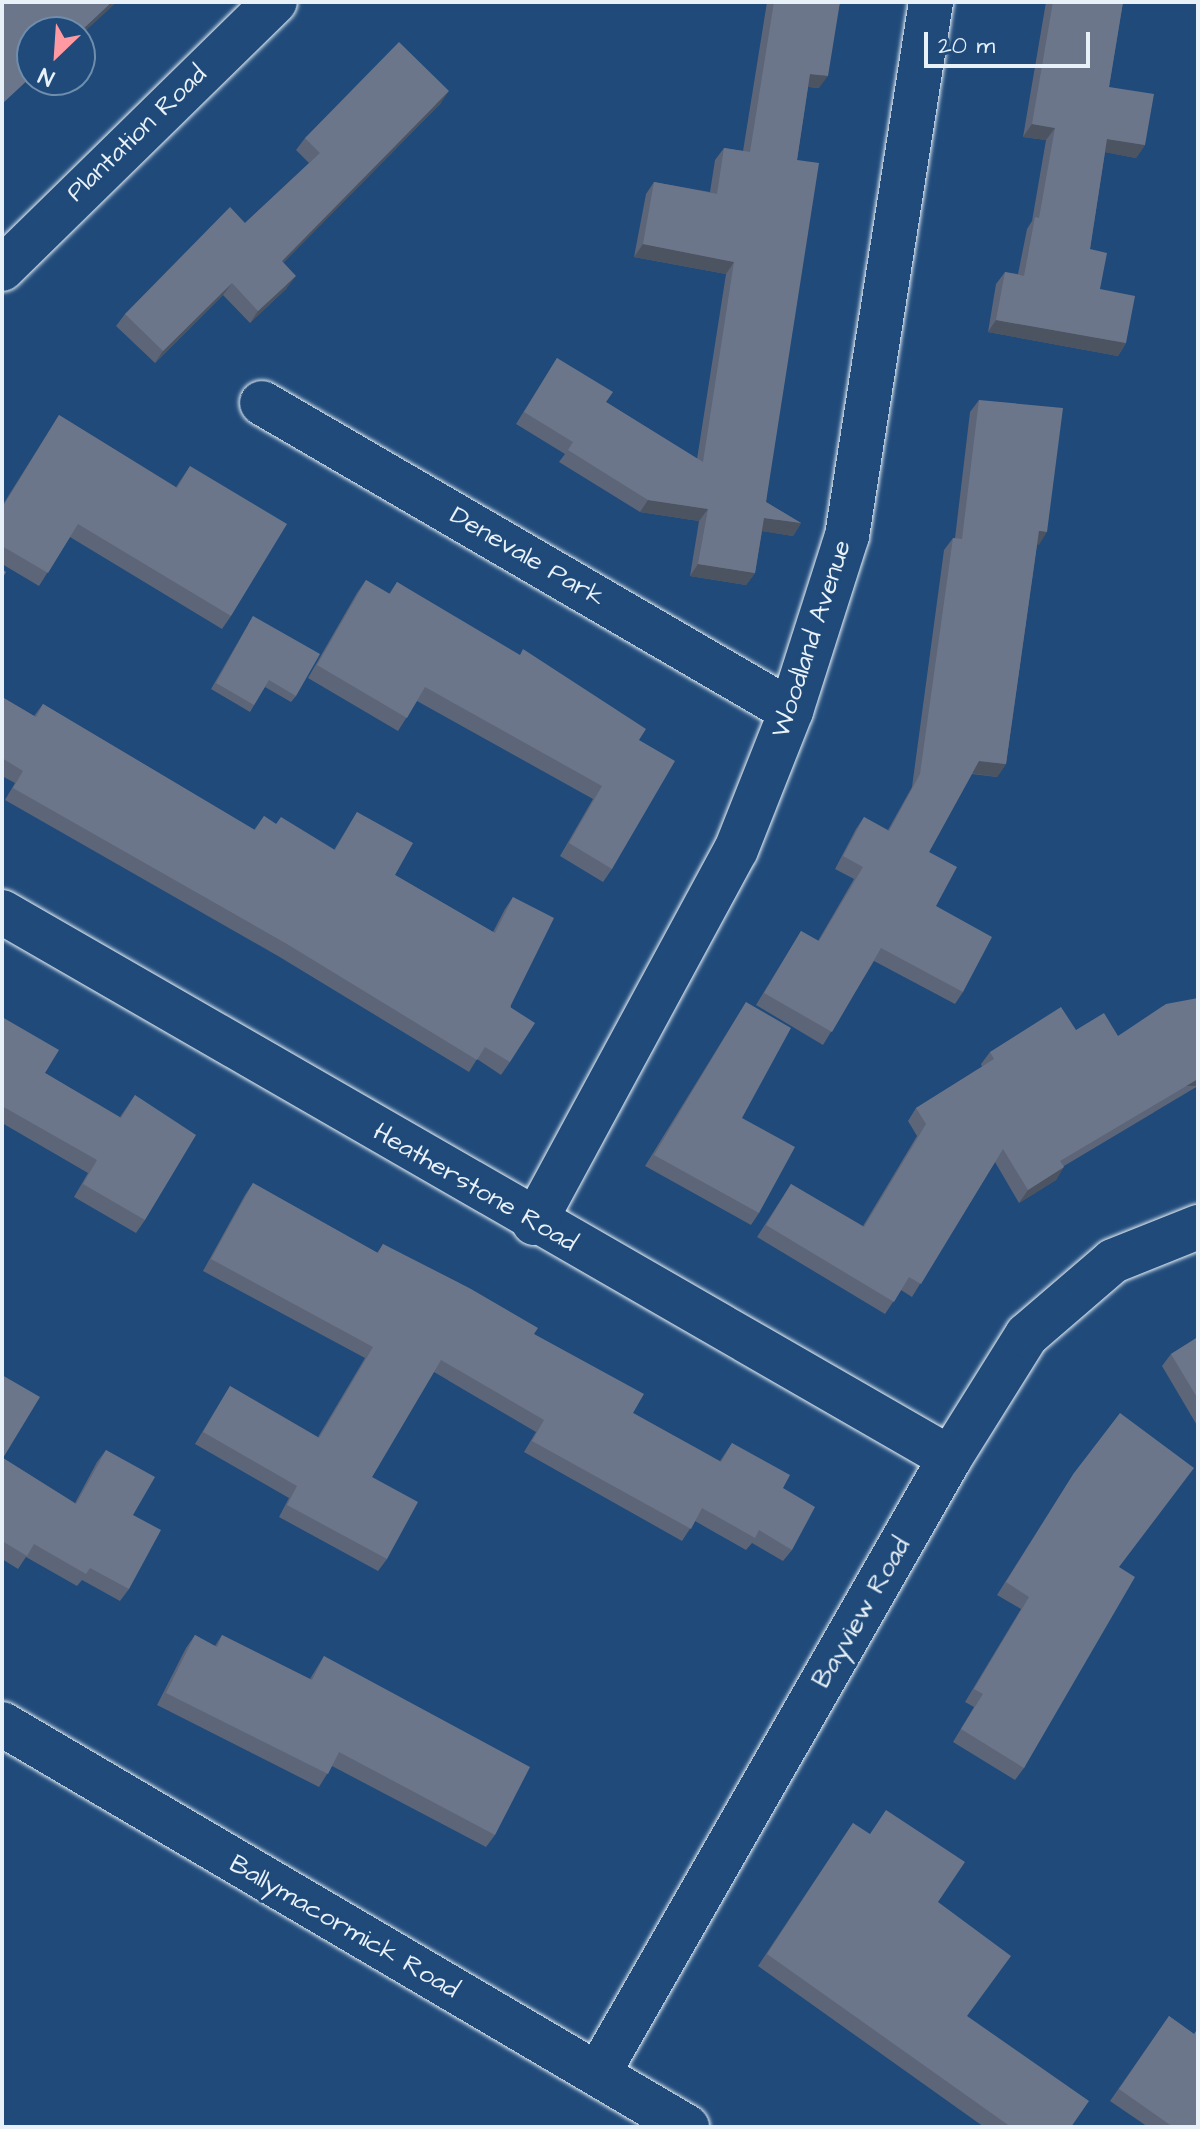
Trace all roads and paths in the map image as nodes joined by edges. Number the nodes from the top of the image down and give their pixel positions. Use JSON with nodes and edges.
{"nodes":[{"id":1,"x":275,"y":2,"type":"edge"},
{"id":2,"x":931,"y":2,"type":"edge"},
{"id":3,"x":5,"y":259,"type":"edge"},
{"id":4,"x":262,"y":403,"type":"dead end"},
{"id":5,"x":791,"y":711,"type":"junction"},
{"id":6,"x":2,"y":912,"type":"edge"},
{"id":7,"x":534,"y":1223,"type":"junction"},
{"id":8,"x":1198,"y":1227,"type":"edge"},
{"id":9,"x":950,"y":1458,"type":"junction"},
{"id":10,"x":2,"y":1724,"type":"edge"},
{"id":11,"x":599,"y":2072,"type":"junction"},
{"id":12,"x":687,"y":2127,"type":"edge"}],
"edges":[{"from":1,"to":3,"type":"street","name":"Plantation Road"},
{"from":2,"to":5,"type":"street","name":"Woodland Avenue"},
{"from":4,"to":5,"type":"street","name":"Denevale Park"},
{"from":5,"to":7,"type":"street","name":"Woodland Avenue"},
{"from":6,"to":7,"type":"street","name":"Heatherstone Road"},
{"from":7,"to":9,"type":"street","name":"Heatherstone Road"},
{"from":8,"to":9,"type":"street","name":"Bayview Road"},
{"from":9,"to":11,"type":"street","name":"Bayview Road"},
{"from":10,"to":11,"type":"street","name":"Ballymacormick Road"},
{"from":11,"to":12,"type":"street","name":"Ballymacormick Road"}]}
